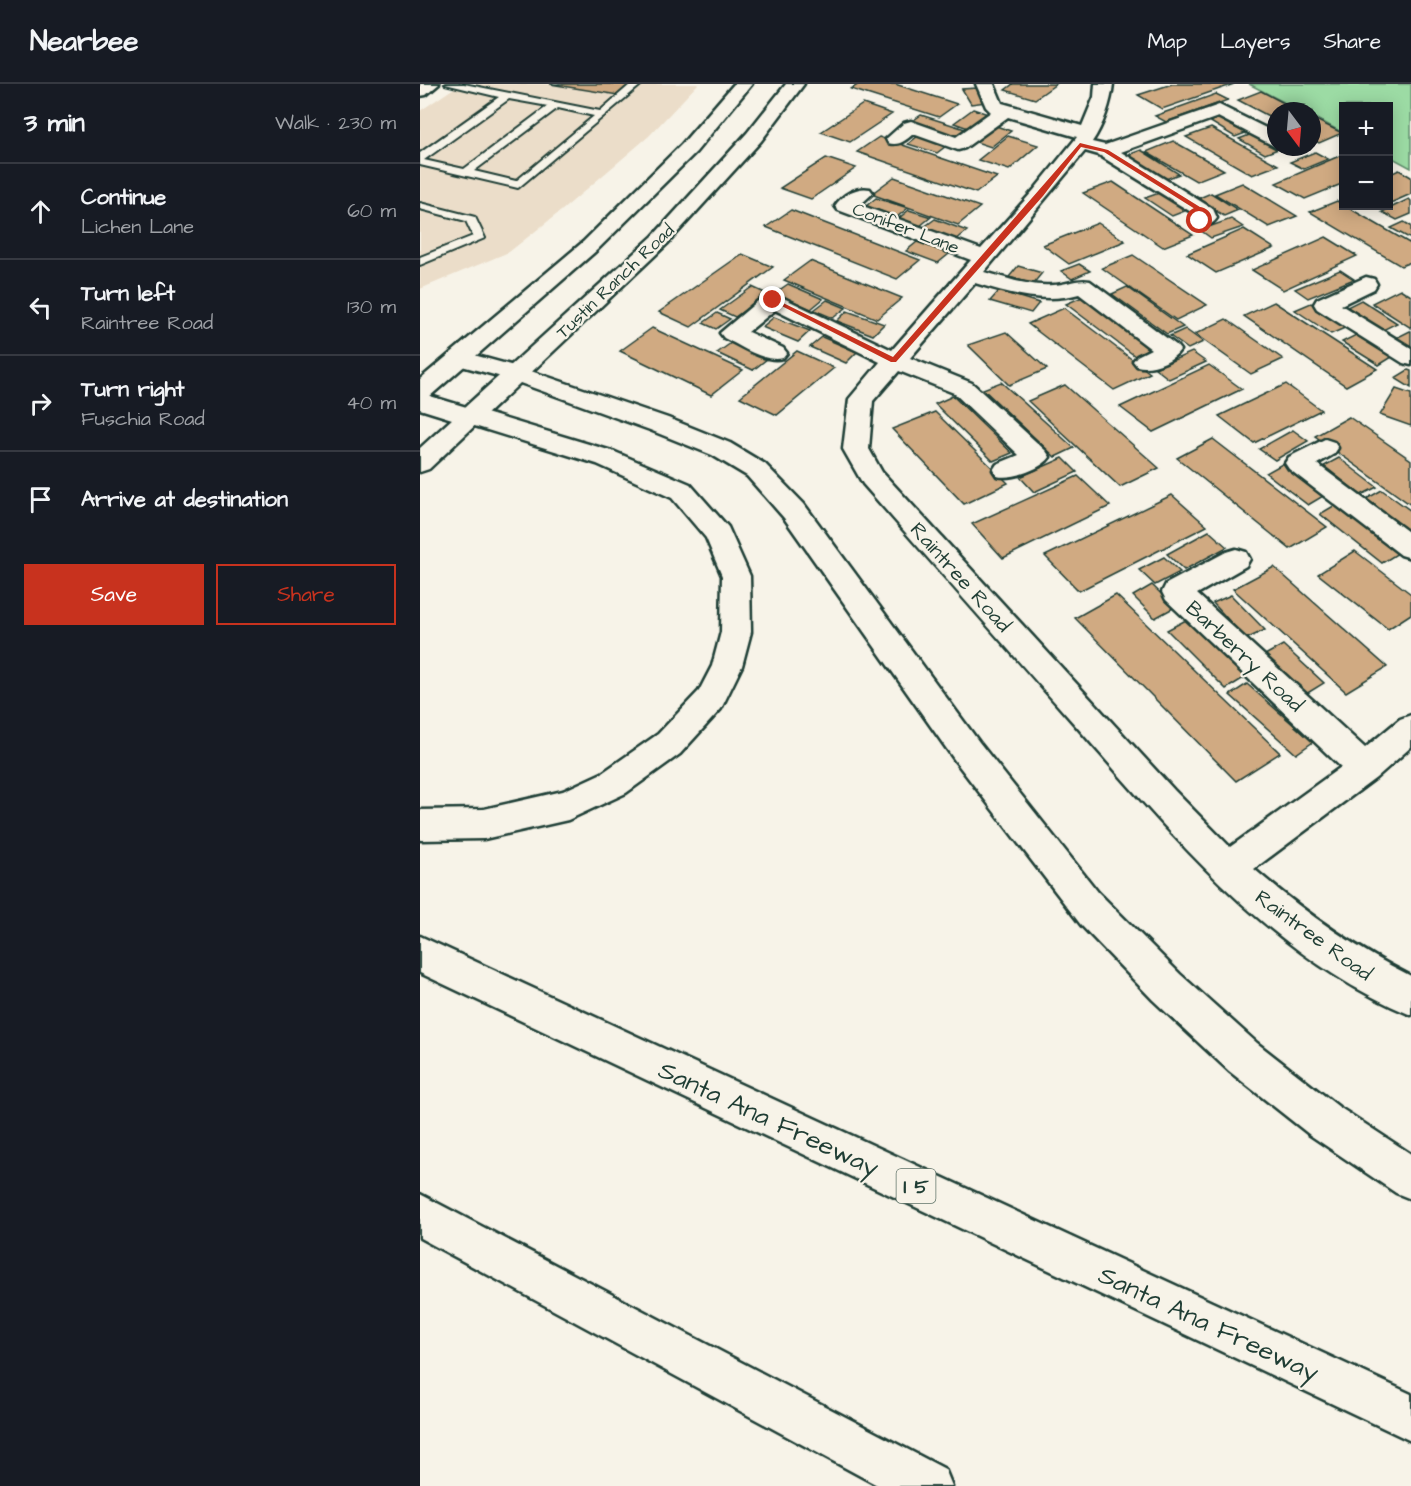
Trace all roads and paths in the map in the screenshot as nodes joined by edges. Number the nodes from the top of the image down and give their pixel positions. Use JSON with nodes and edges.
{"nodes":[{"id":1,"x":430,"y":84,"type":"edge"},
{"id":2,"x":450,"y":84,"type":"edge"},
{"id":3,"x":638,"y":84,"type":"edge"},
{"id":4,"x":743,"y":84,"type":"edge"},
{"id":5,"x":795,"y":84,"type":"edge"},
{"id":6,"x":985,"y":84,"type":"edge"},
{"id":7,"x":1104,"y":84,"type":"edge"},
{"id":8,"x":420,"y":91,"type":"edge"},
{"id":9,"x":508,"y":95,"type":"junction"},
{"id":10,"x":1239,"y":103,"type":"dead end"},
{"id":11,"x":557,"y":104,"type":"junction"},
{"id":12,"x":1005,"y":110,"type":"junction"},
{"id":13,"x":1219,"y":110,"type":"junction"},
{"id":14,"x":601,"y":114,"type":"junction"},
{"id":15,"x":895,"y":139,"type":"dead end"},
{"id":16,"x":1267,"y":141,"type":"edge"},
{"id":17,"x":1091,"y":143,"type":"junction"},
{"id":18,"x":958,"y":144,"type":"junction"},
{"id":19,"x":980,"y":151,"type":"dead end"},
{"id":20,"x":420,"y":160,"type":"edge"},
{"id":21,"x":465,"y":172,"type":"junction"},
{"id":22,"x":863,"y":193,"type":"dead end"},
{"id":23,"x":420,"y":206,"type":"edge"},
{"id":24,"x":1200,"y":221,"type":"dead end"},
{"id":25,"x":420,"y":261,"type":"edge"},
{"id":26,"x":978,"y":266,"type":"junction"},
{"id":27,"x":1105,"y":276,"type":"dead end"},
{"id":28,"x":1366,"y":284,"type":"dead end"},
{"id":29,"x":1082,"y":286,"type":"junction"},
{"id":30,"x":775,"y":353,"type":"dead end"},
{"id":31,"x":459,"y":358,"type":"junction"},
{"id":32,"x":1411,"y":358,"type":"edge"},
{"id":33,"x":894,"y":360,"type":"junction"},
{"id":34,"x":1145,"y":362,"type":"dead end"},
{"id":35,"x":516,"y":374,"type":"junction"},
{"id":36,"x":420,"y":392,"type":"edge"},
{"id":37,"x":420,"y":401,"type":"edge"},
{"id":38,"x":471,"y":417,"type":"junction"},
{"id":39,"x":1325,"y":448,"type":"dead end"},
{"id":40,"x":420,"y":463,"type":"edge"},
{"id":41,"x":1006,"y":470,"type":"dead end"},
{"id":42,"x":1411,"y":548,"type":"edge"},
{"id":43,"x":1236,"y":559,"type":"dead end"},
{"id":44,"x":1411,"y":728,"type":"edge"},
{"id":45,"x":1364,"y":768,"type":"junction"},
{"id":46,"x":420,"y":825,"type":"edge"},
{"id":47,"x":1227,"y":869,"type":"junction"},
{"id":48,"x":420,"y":954,"type":"edge"},
{"id":49,"x":1411,"y":996,"type":"edge"},
{"id":50,"x":1411,"y":1178,"type":"edge"},
{"id":51,"x":420,"y":1215,"type":"edge"},
{"id":52,"x":1411,"y":1418,"type":"edge"},
{"id":53,"x":928,"y":1486,"type":"edge"}],
"edges":[{"from":1,"to":8,"type":"main road"},
{"from":2,"to":9,"type":"lane"},
{"from":3,"to":14,"type":"lane"},
{"from":4,"to":31,"type":"main road"},
{"from":5,"to":35,"type":"main road","name":"Tustin Ranch Road"},
{"from":6,"to":12,"type":"main road"},
{"from":7,"to":17,"type":"main road","name":"Raintree Road"},
{"from":9,"to":11,"type":"lane"},
{"from":9,"to":20,"type":"lane"},
{"from":10,"to":13,"type":"main road"},
{"from":11,"to":14,"type":"lane"},
{"from":11,"to":21,"type":"lane"},
{"from":12,"to":17,"type":"main road"},
{"from":12,"to":18,"type":"main road"},
{"from":13,"to":16,"type":"main road"},
{"from":13,"to":17,"type":"main road"},
{"from":14,"to":21,"type":"lane"},
{"from":15,"to":18,"type":"main road"},
{"from":17,"to":24,"type":"main road"},
{"from":17,"to":26,"type":"main road","name":"Raintree Road"},
{"from":18,"to":19,"type":"main road"},
{"from":20,"to":21,"type":"lane"},
{"from":22,"to":26,"type":"main road","name":"Conifer Lane"},
{"from":23,"to":25,"type":"lane"},
{"from":26,"to":29,"type":"main road"},
{"from":26,"to":33,"type":"main road","name":"Raintree Road"},
{"from":27,"to":29,"type":"main road"},
{"from":28,"to":32,"type":"main road"},
{"from":29,"to":34,"type":"main road"},
{"from":30,"to":33,"type":"main road"},
{"from":31,"to":35,"type":"main road"},
{"from":31,"to":36,"type":"main road"},
{"from":33,"to":41,"type":"main road"},
{"from":33,"to":47,"type":"main road","name":"Raintree Road"},
{"from":35,"to":38,"type":"main road","name":"Tustin Ranch Road"},
{"from":35,"to":50,"type":"main road"},
{"from":37,"to":38,"type":"main road"},
{"from":38,"to":40,"type":"main road","name":"Tustin Ranch Road"},
{"from":38,"to":46,"type":"main road"},
{"from":39,"to":42,"type":"main road"},
{"from":43,"to":45,"type":"main road","name":"Barberry Road"},
{"from":44,"to":45,"type":"main road"},
{"from":45,"to":47,"type":"main road"},
{"from":47,"to":49,"type":"main road","name":"Raintree Road"},
{"from":48,"to":52,"type":"main road","name":"Santa Ana Freeway","number":"I 5"},
{"from":51,"to":53,"type":"main road"}]}
